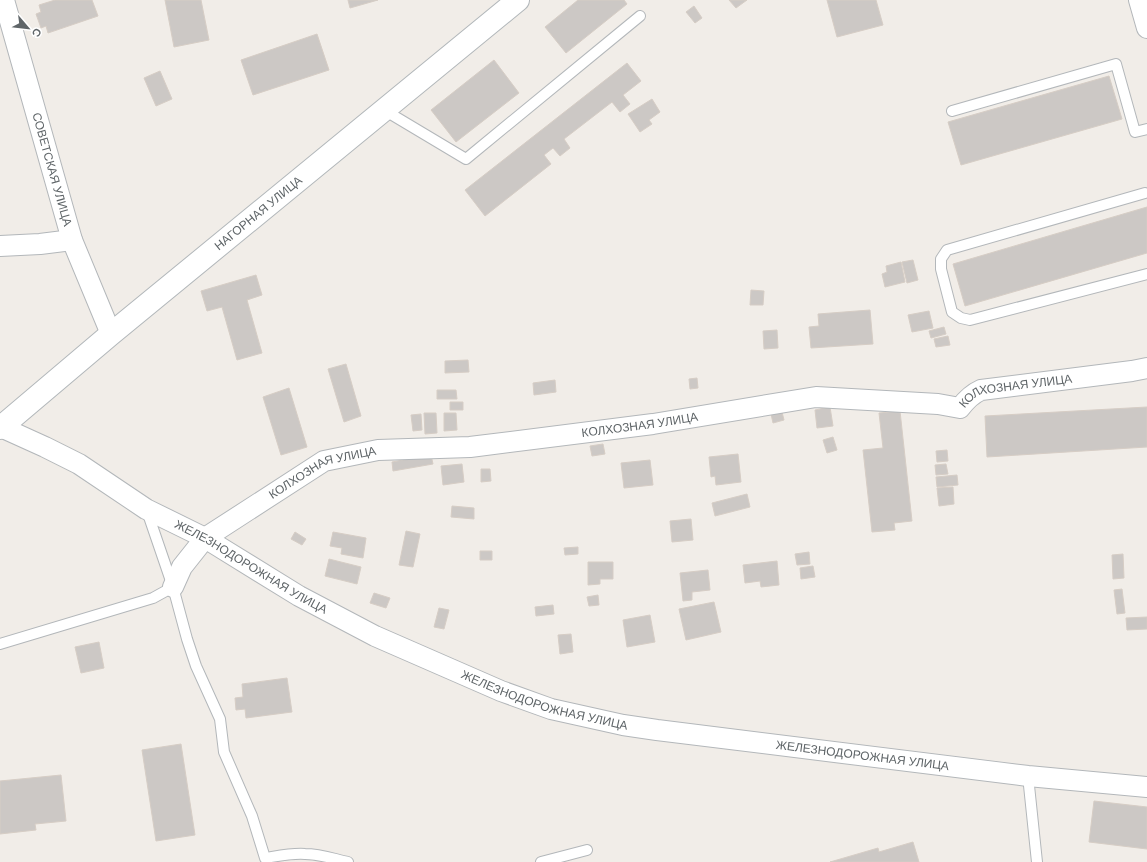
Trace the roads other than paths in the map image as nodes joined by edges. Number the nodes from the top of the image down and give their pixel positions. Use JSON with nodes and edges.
{"nodes":[{"id":1,"x":4,"y":0,"type":"edge"},
{"id":2,"x":518,"y":0,"type":"edge"},
{"id":3,"x":1139,"y":0,"type":"edge"},
{"id":4,"x":640,"y":16,"type":"dead end"},
{"id":5,"x":1147,"y":28,"type":"edge"},
{"id":6,"x":384,"y":110,"type":"junction"},
{"id":7,"x":952,"y":111,"type":"dead end"},
{"id":8,"x":1147,"y":129,"type":"edge"},
{"id":9,"x":1145,"y":193,"type":"dead end"},
{"id":10,"x":72,"y":240,"type":"junction"},
{"id":11,"x":0,"y":246,"type":"edge"},
{"id":12,"x":1147,"y":274,"type":"edge"},
{"id":13,"x":111,"y":334,"type":"junction"},
{"id":14,"x":1147,"y":368,"type":"edge"},
{"id":15,"x":0,"y":427,"type":"edge"},
{"id":16,"x":146,"y":509,"type":"junction"},
{"id":17,"x":205,"y":538,"type":"junction"},
{"id":18,"x":173,"y":587,"type":"junction"},
{"id":19,"x":0,"y":644,"type":"edge"},
{"id":20,"x":1028,"y":776,"type":"junction"},
{"id":21,"x":1147,"y":787,"type":"edge"},
{"id":22,"x":587,"y":850,"type":"dead end"},
{"id":23,"x":265,"y":860,"type":"edge"},
{"id":24,"x":346,"y":862,"type":"edge"},
{"id":25,"x":541,"y":862,"type":"edge"},
{"id":26,"x":1037,"y":862,"type":"edge"}],
"edges":[{"from":1,"to":10,"type":"street","name":"СОВЕТСКАЯ УЛИЦА"},
{"from":2,"to":6,"type":"main road","name":"НАГОРНАЯ УЛИЦА"},
{"from":3,"to":5,"type":"street"},
{"from":4,"to":6,"type":"lane"},
{"from":6,"to":13,"type":"main road","name":"НАГОРНАЯ УЛИЦА"},
{"from":7,"to":8,"type":"lane"},
{"from":9,"to":12,"type":"lane"},
{"from":10,"to":11,"type":"street"},
{"from":10,"to":13,"type":"street","name":"СОВЕТСКАЯ УЛИЦА"},
{"from":13,"to":15,"type":"main road","name":"НАГОРНАЯ УЛИЦА"},
{"from":14,"to":17,"type":"street","name":"КОЛХОЗНАЯ УЛИЦА"},
{"from":15,"to":16,"type":"street","name":"ЖЕЛЕЗНОДОРОЖНАЯ УЛИЦА"},
{"from":16,"to":17,"type":"street","name":"ЖЕЛЕЗНОДОРОЖНАЯ УЛИЦА"},
{"from":16,"to":18,"type":"lane"},
{"from":17,"to":18,"type":"street","name":"КОЛХОЗНАЯ УЛИЦА"},
{"from":17,"to":20,"type":"street","name":"ЖЕЛЕЗНОДОРОЖНАЯ УЛИЦА"},
{"from":18,"to":19,"type":"lane"},
{"from":18,"to":23,"type":"lane"},
{"from":20,"to":21,"type":"street","name":"ЖЕЛЕЗНОДОРОЖНАЯ УЛИЦА"},
{"from":20,"to":26,"type":"lane"},
{"from":22,"to":25,"type":"lane"},
{"from":23,"to":24,"type":"lane"}]}
